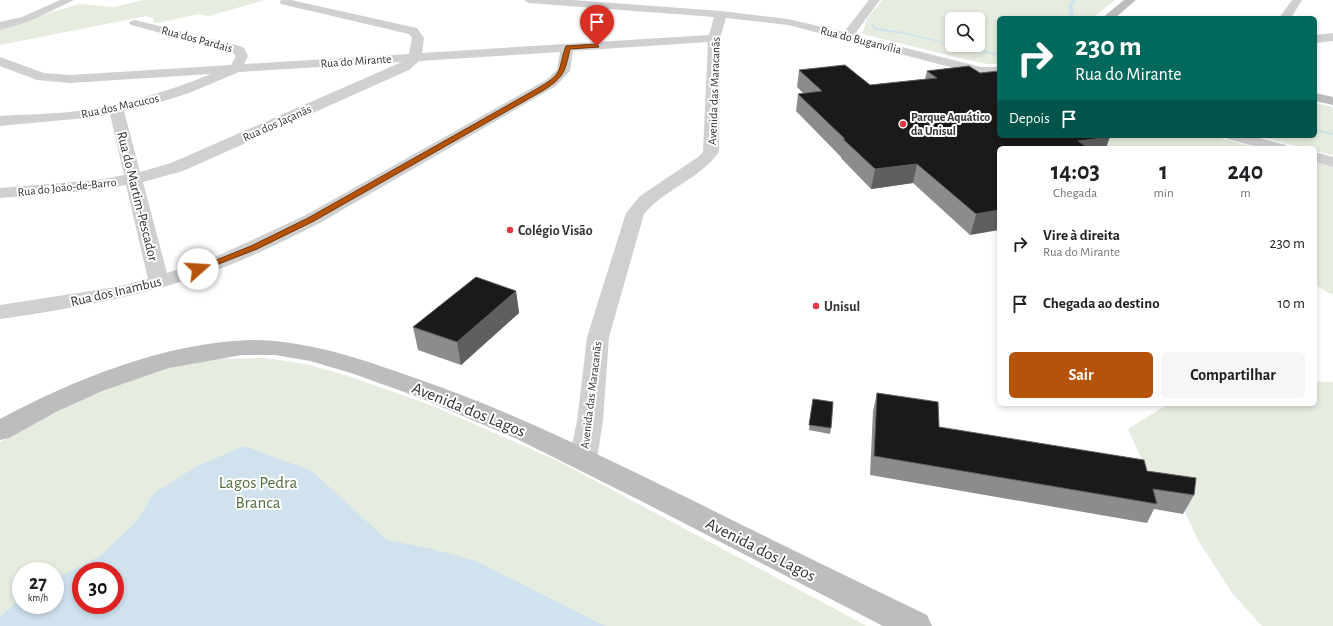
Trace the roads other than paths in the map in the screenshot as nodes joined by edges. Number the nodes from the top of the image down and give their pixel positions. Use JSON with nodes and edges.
{"nodes":[{"id":1,"x":69,"y":0,"type":"edge"},
{"id":2,"x":529,"y":0,"type":"edge"},
{"id":3,"x":617,"y":0,"type":"edge"},
{"id":4,"x":875,"y":0,"type":"edge"},
{"id":5,"x":1131,"y":0,"type":"edge"},
{"id":6,"x":1297,"y":0,"type":"edge"},
{"id":7,"x":284,"y":2,"type":"dead end"},
{"id":8,"x":607,"y":6,"type":"junction"},
{"id":9,"x":728,"y":9,"type":"junction"},
{"id":10,"x":1111,"y":16,"type":"edge"},
{"id":11,"x":1286,"y":16,"type":"edge"},
{"id":12,"x":135,"y":23,"type":"dead end"},
{"id":13,"x":0,"y":26,"type":"edge"},
{"id":14,"x":846,"y":36,"type":"junction"},
{"id":15,"x":1333,"y":37,"type":"edge"},
{"id":16,"x":714,"y":38,"type":"junction"},
{"id":17,"x":1317,"y":39,"type":"edge"},
{"id":18,"x":567,"y":48,"type":"junction"},
{"id":19,"x":415,"y":57,"type":"junction"},
{"id":20,"x":0,"y":62,"type":"edge"},
{"id":21,"x":235,"y":69,"type":"junction"},
{"id":22,"x":981,"y":71,"type":"junction"},
{"id":23,"x":997,"y":71,"type":"edge"},
{"id":24,"x":997,"y":75,"type":"edge"},
{"id":25,"x":1317,"y":97,"type":"edge"},
{"id":26,"x":1333,"y":101,"type":"edge"},
{"id":27,"x":116,"y":109,"type":"junction"},
{"id":28,"x":0,"y":121,"type":"edge"},
{"id":29,"x":1242,"y":138,"type":"edge"},
{"id":30,"x":1272,"y":146,"type":"edge"},
{"id":31,"x":1317,"y":158,"type":"edge"},
{"id":32,"x":1333,"y":162,"type":"edge"},
{"id":33,"x":134,"y":179,"type":"junction"},
{"id":34,"x":0,"y":193,"type":"edge"},
{"id":35,"x":158,"y":282,"type":"junction"},
{"id":36,"x":0,"y":312,"type":"edge"},
{"id":37,"x":0,"y":431,"type":"edge"},
{"id":38,"x":583,"y":460,"type":"junction"},
{"id":39,"x":915,"y":626,"type":"edge"}],
"edges":[{"from":1,"to":13,"type":"street"},
{"from":2,"to":8,"type":"street"},
{"from":3,"to":8,"type":"street"},
{"from":4,"to":14,"type":"street"},
{"from":5,"to":10,"type":"main road"},
{"from":6,"to":11,"type":"street"},
{"from":7,"to":19,"type":"street"},
{"from":8,"to":9,"type":"street"},
{"from":9,"to":14,"type":"street","name":"Rua do Buganvília"},
{"from":9,"to":16,"type":"street","name":"Avenida das Maracanãs"},
{"from":12,"to":21,"type":"street","name":"Rua dos Pardais"},
{"from":14,"to":22,"type":"street","name":"Rua do Buganvília"},
{"from":15,"to":17,"type":"street"},
{"from":16,"to":18,"type":"street","name":"Rua do Mirante"},
{"from":16,"to":38,"type":"street","name":"Avenida das Maracanãs"},
{"from":18,"to":19,"type":"street","name":"Rua do Mirante"},
{"from":18,"to":35,"type":"street","name":"Rua dos Inambus"},
{"from":19,"to":21,"type":"street","name":"Rua do Mirante"},
{"from":19,"to":33,"type":"street","name":"Rua dos Jaçanãs"},
{"from":20,"to":21,"type":"street","name":"Rua do Mirante"},
{"from":21,"to":27,"type":"street","name":"Rua dos Macucos"},
{"from":22,"to":23,"type":"street","name":"Rua do Buganvília"},
{"from":22,"to":24,"type":"street"},
{"from":25,"to":26,"type":"main road"},
{"from":27,"to":28,"type":"street","name":"Rua dos Macucos"},
{"from":27,"to":33,"type":"street","name":"Rua do Martim-Pescador"},
{"from":29,"to":30,"type":"street"},
{"from":31,"to":32,"type":"street"},
{"from":33,"to":34,"type":"street","name":"Rua do João-de-Barro"},
{"from":33,"to":35,"type":"street","name":"Rua do Martim-Pescador"},
{"from":35,"to":36,"type":"street","name":"Rua dos Inambus"},
{"from":37,"to":38,"type":"main road","name":"Avenida dos Lagos"},
{"from":38,"to":39,"type":"main road","name":"Avenida dos Lagos"}]}
